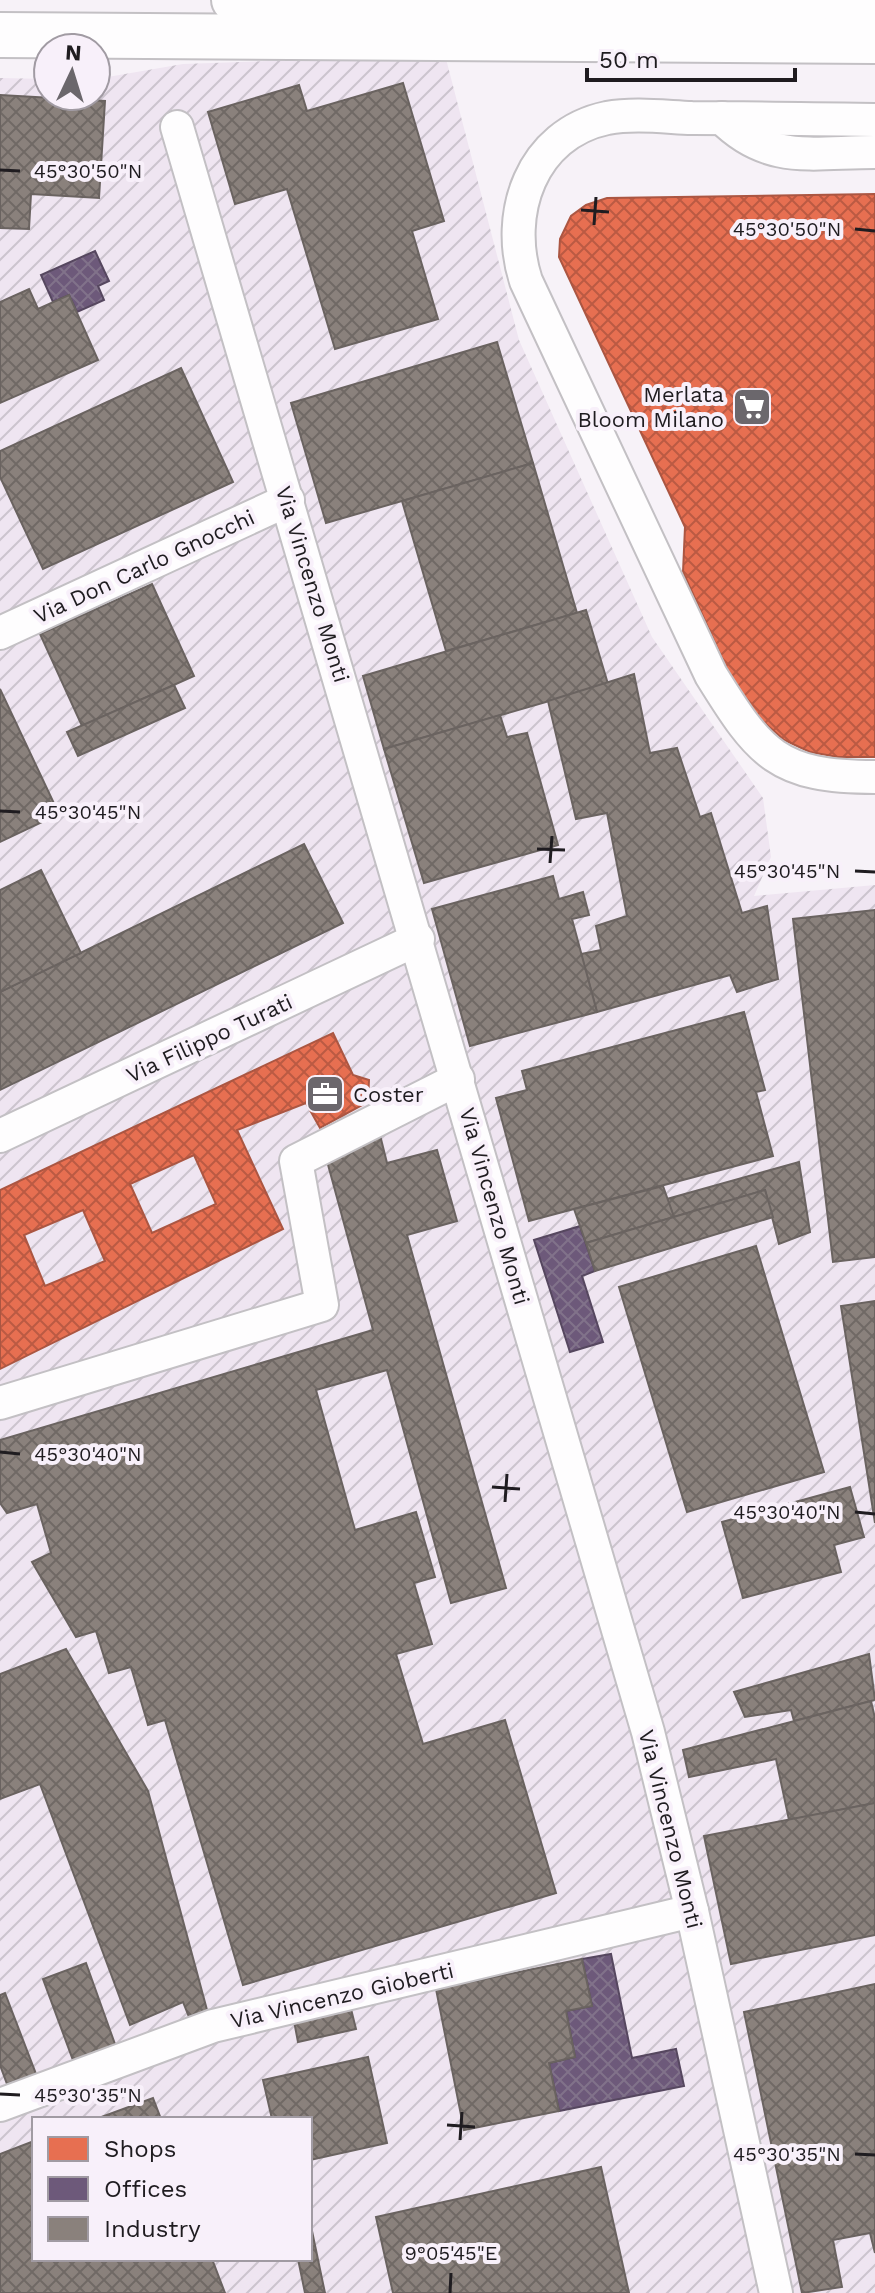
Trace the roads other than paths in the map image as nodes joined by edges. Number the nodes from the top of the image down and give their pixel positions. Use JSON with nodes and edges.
{"nodes":[{"id":1,"x":234,"y":0,"type":"edge"},
{"id":2,"x":875,"y":5,"type":"edge"},
{"id":3,"x":0,"y":35,"type":"edge"},
{"id":4,"x":875,"y":41,"type":"edge"},
{"id":5,"x":722,"y":118,"type":"junction"},
{"id":6,"x":875,"y":120,"type":"edge"},
{"id":7,"x":177,"y":127,"type":"dead end"},
{"id":8,"x":875,"y":152,"type":"edge"},
{"id":9,"x":288,"y":500,"type":"junction"},
{"id":10,"x":692,"y":591,"type":"dead end"},
{"id":11,"x":690,"y":631,"type":"junction"},
{"id":12,"x":0,"y":633,"type":"edge"},
{"id":13,"x":875,"y":777,"type":"edge"},
{"id":14,"x":418,"y":939,"type":"junction"},
{"id":15,"x":458,"y":1079,"type":"junction"},
{"id":16,"x":0,"y":1136,"type":"edge"},
{"id":17,"x":0,"y":1403,"type":"edge"},
{"id":18,"x":692,"y":1911,"type":"junction"},
{"id":19,"x":0,"y":2105,"type":"edge"},
{"id":20,"x":776,"y":2293,"type":"edge"}],
"edges":[{"from":1,"to":2,"type":"highway"},
{"from":3,"to":4,"type":"highway"},
{"from":5,"to":6,"type":"street"},
{"from":5,"to":8,"type":"street"},
{"from":5,"to":11,"type":"street"},
{"from":7,"to":9,"type":"street","name":"Via Vincenzo Monti"},
{"from":9,"to":12,"type":"street","name":"Via Don Carlo Gnocchi"},
{"from":9,"to":14,"type":"street","name":"Via Vincenzo Monti"},
{"from":10,"to":11,"type":"street"},
{"from":11,"to":13,"type":"street"},
{"from":14,"to":15,"type":"street","name":"Via Vincenzo Monti"},
{"from":14,"to":16,"type":"street","name":"Via Filippo Turati"},
{"from":15,"to":17,"type":"street"},
{"from":15,"to":18,"type":"street","name":"Via Vincenzo Monti"},
{"from":18,"to":19,"type":"street","name":"Via Vincenzo Gioberti"},
{"from":18,"to":20,"type":"street","name":"Via Vincenzo Monti"}]}
